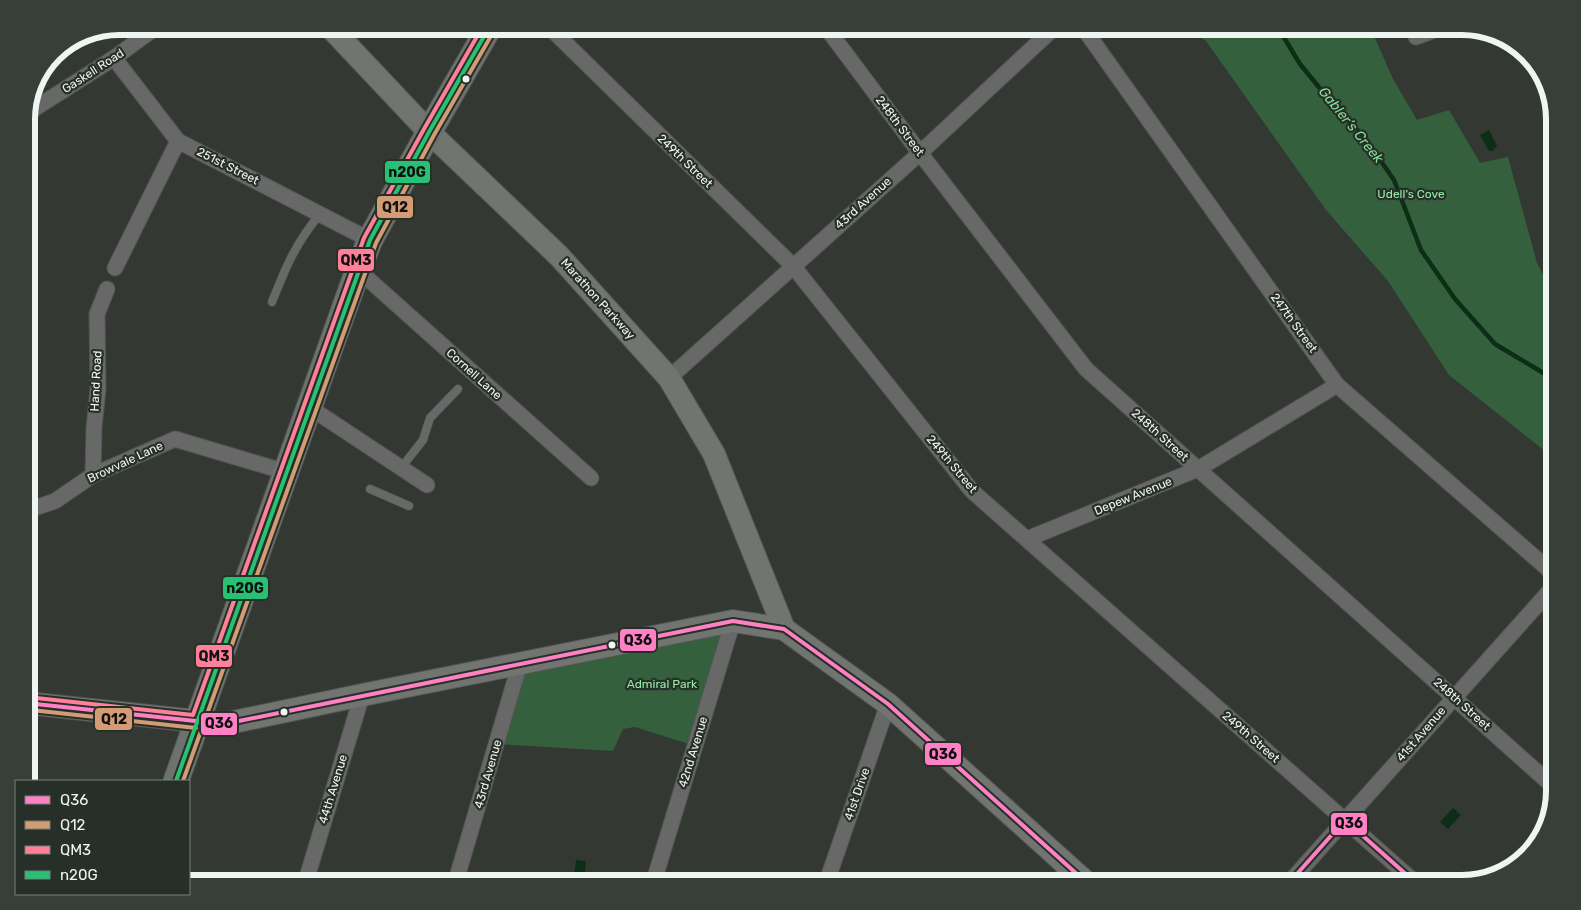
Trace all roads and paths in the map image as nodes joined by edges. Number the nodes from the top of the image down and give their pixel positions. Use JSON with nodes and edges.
{"nodes":[{"id":1,"x":146,"y":35,"type":"edge"},
{"id":2,"x":337,"y":35,"type":"edge"},
{"id":3,"x":485,"y":35,"type":"edge"},
{"id":4,"x":559,"y":35,"type":"edge"},
{"id":5,"x":833,"y":35,"type":"edge"},
{"id":6,"x":1046,"y":35,"type":"edge"},
{"id":7,"x":1088,"y":35,"type":"edge"},
{"id":8,"x":1419,"y":35,"type":"edge"},
{"id":9,"x":1416,"y":36,"type":"dead end"},
{"id":10,"x":114,"y":58,"type":"junction"},
{"id":11,"x":36,"y":108,"type":"edge"},
{"id":12,"x":429,"y":132,"type":"junction"},
{"id":13,"x":178,"y":141,"type":"junction"},
{"id":14,"x":920,"y":153,"type":"junction"},
{"id":15,"x":320,"y":214,"type":"junction"},
{"id":16,"x":370,"y":240,"type":"junction"},
{"id":17,"x":793,"y":266,"type":"junction"},
{"id":18,"x":115,"y":268,"type":"dead end"},
{"id":19,"x":358,"y":270,"type":"junction"},
{"id":20,"x":106,"y":289,"type":"dead end"},
{"id":21,"x":272,"y":302,"type":"dead end"},
{"id":22,"x":669,"y":378,"type":"junction"},
{"id":23,"x":1337,"y":384,"type":"junction"},
{"id":24,"x":458,"y":389,"type":"dead end"},
{"id":25,"x":309,"y":408,"type":"junction"},
{"id":26,"x":401,"y":468,"type":"junction"},
{"id":27,"x":1198,"y":469,"type":"junction"},
{"id":28,"x":286,"y":472,"type":"junction"},
{"id":29,"x":93,"y":475,"type":"junction"},
{"id":30,"x":591,"y":478,"type":"dead end"},
{"id":31,"x":427,"y":485,"type":"dead end"},
{"id":32,"x":370,"y":490,"type":"dead end"},
{"id":33,"x":409,"y":506,"type":"dead end"},
{"id":34,"x":35,"y":508,"type":"edge"},
{"id":35,"x":1027,"y":539,"type":"junction"},
{"id":36,"x":1546,"y":567,"type":"edge"},
{"id":37,"x":1546,"y":595,"type":"edge"},
{"id":38,"x":733,"y":621,"type":"junction"},
{"id":39,"x":784,"y":629,"type":"junction"},
{"id":40,"x":520,"y":664,"type":"junction"},
{"id":41,"x":362,"y":695,"type":"junction"},
{"id":42,"x":1454,"y":696,"type":"junction"},
{"id":43,"x":888,"y":704,"type":"junction"},
{"id":44,"x":35,"y":705,"type":"edge"},
{"id":45,"x":197,"y":722,"type":"junction"},
{"id":46,"x":176,"y":780,"type":"edge"},
{"id":47,"x":1546,"y":780,"type":"edge"},
{"id":48,"x":1345,"y":820,"type":"junction"},
{"id":49,"x":308,"y":875,"type":"edge"},
{"id":50,"x":458,"y":875,"type":"edge"},
{"id":51,"x":656,"y":875,"type":"edge"},
{"id":52,"x":829,"y":875,"type":"edge"},
{"id":53,"x":1061,"y":875,"type":"edge"},
{"id":54,"x":1296,"y":875,"type":"edge"},
{"id":55,"x":1407,"y":875,"type":"edge"}],
"edges":[{"from":1,"to":10,"type":"street","name":"Gaskell Road"},
{"from":2,"to":12,"type":"street","name":"Marathon Parkway"},
{"from":3,"to":12,"type":"main road"},
{"from":4,"to":17,"type":"street","name":"249th Street"},
{"from":5,"to":14,"type":"street","name":"248th Street"},
{"from":6,"to":14,"type":"street","name":"43rd Avenue"},
{"from":7,"to":23,"type":"street","name":"247th Street"},
{"from":8,"to":9,"type":"street"},
{"from":10,"to":11,"type":"street","name":"Gaskell Road"},
{"from":10,"to":13,"type":"street","name":"251st Street"},
{"from":12,"to":16,"type":"main road"},
{"from":12,"to":22,"type":"street","name":"Marathon Parkway"},
{"from":13,"to":15,"type":"street","name":"251st Street"},
{"from":13,"to":18,"type":"street"},
{"from":14,"to":17,"type":"street","name":"43rd Avenue"},
{"from":14,"to":27,"type":"street","name":"248th Street"},
{"from":15,"to":16,"type":"street","name":"251st Street"},
{"from":15,"to":21,"type":"lane"},
{"from":16,"to":19,"type":"main road"},
{"from":17,"to":22,"type":"street","name":"43rd Avenue"},
{"from":17,"to":35,"type":"street","name":"249th Street"},
{"from":19,"to":25,"type":"main road"},
{"from":19,"to":30,"type":"street","name":"Cornell Lane"},
{"from":20,"to":29,"type":"street","name":"Hand Road"},
{"from":22,"to":39,"type":"street","name":"Marathon Parkway"},
{"from":23,"to":27,"type":"street","name":"Depew Avenue"},
{"from":23,"to":36,"type":"street","name":"247th Street"},
{"from":24,"to":26,"type":"lane"},
{"from":25,"to":26,"type":"street"},
{"from":25,"to":28,"type":"main road"},
{"from":26,"to":31,"type":"street"},
{"from":27,"to":35,"type":"street","name":"Depew Avenue"},
{"from":27,"to":42,"type":"street","name":"248th Street"},
{"from":28,"to":29,"type":"street","name":"Browvale Lane"},
{"from":28,"to":45,"type":"main road"},
{"from":29,"to":34,"type":"street","name":"Browvale Lane"},
{"from":32,"to":33,"type":"lane"},
{"from":35,"to":48,"type":"street","name":"249th Street"},
{"from":37,"to":42,"type":"street","name":"41st Avenue"},
{"from":38,"to":39,"type":"street"},
{"from":38,"to":40,"type":"street"},
{"from":38,"to":51,"type":"street","name":"42nd Avenue"},
{"from":39,"to":43,"type":"street"},
{"from":40,"to":41,"type":"street"},
{"from":40,"to":50,"type":"street","name":"43rd Avenue"},
{"from":41,"to":45,"type":"street"},
{"from":41,"to":49,"type":"street","name":"44th Avenue"},
{"from":42,"to":47,"type":"street","name":"248th Street"},
{"from":42,"to":48,"type":"street","name":"41st Avenue"},
{"from":43,"to":52,"type":"street","name":"41st Drive"},
{"from":43,"to":53,"type":"street"},
{"from":44,"to":45,"type":"street"},
{"from":45,"to":46,"type":"main road"},
{"from":48,"to":54,"type":"street","name":"41st Avenue"},
{"from":48,"to":55,"type":"street","name":"249th Street"}]}
